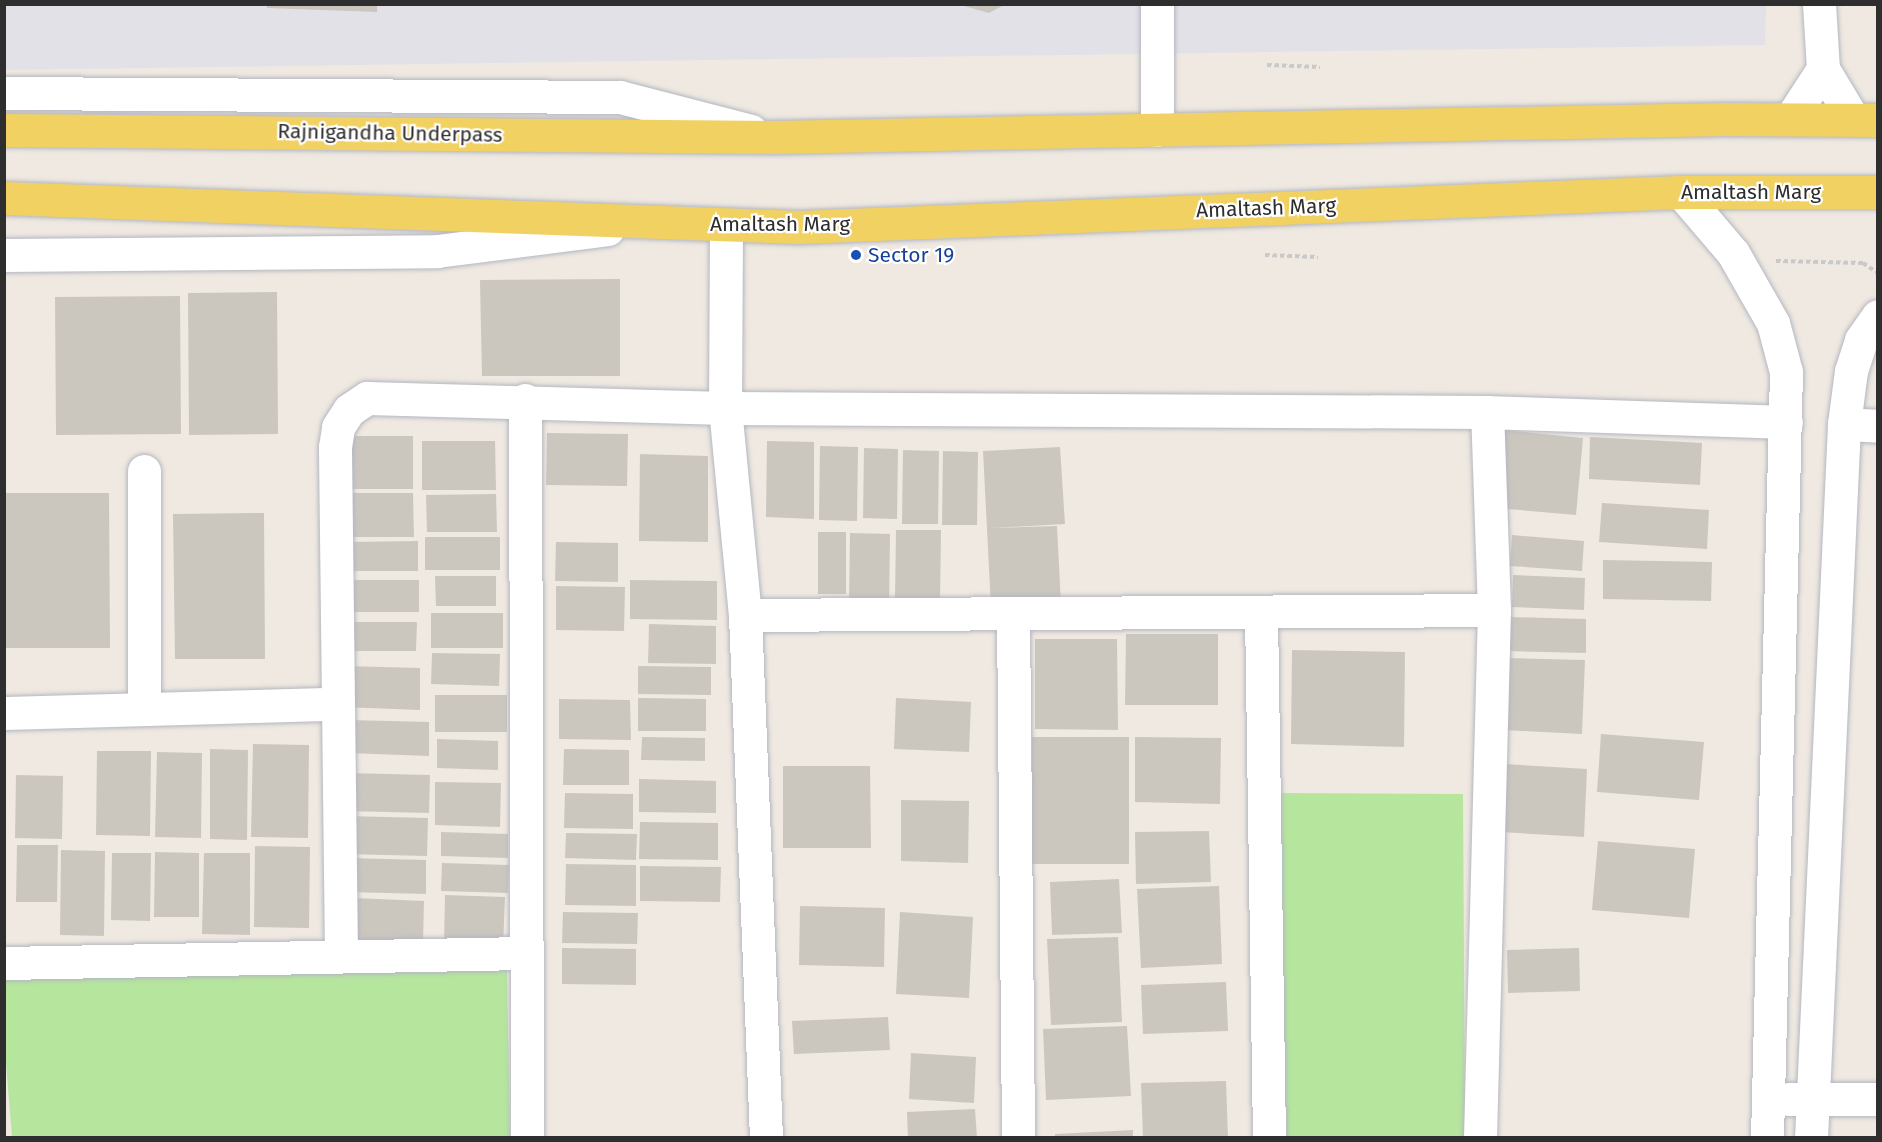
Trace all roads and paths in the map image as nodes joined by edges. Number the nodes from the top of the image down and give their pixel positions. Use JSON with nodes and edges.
{"nodes":[{"id":1,"x":1157,"y":4,"type":"edge"},
{"id":2,"x":1819,"y":4,"type":"edge"},
{"id":3,"x":1267,"y":65,"type":"dead end"},
{"id":4,"x":1320,"y":67,"type":"dead end"},
{"id":5,"x":1823,"y":69,"type":"junction"},
{"id":6,"x":4,"y":93,"type":"edge"},
{"id":7,"x":1791,"y":118,"type":"junction"},
{"id":8,"x":1865,"y":119,"type":"edge"},
{"id":9,"x":4,"y":130,"type":"edge"},
{"id":10,"x":1157,"y":130,"type":"junction"},
{"id":11,"x":775,"y":137,"type":"junction"},
{"id":12,"x":1681,"y":192,"type":"junction"},
{"id":13,"x":1878,"y":192,"type":"edge"},
{"id":14,"x":4,"y":198,"type":"edge"},
{"id":15,"x":654,"y":223,"type":"junction"},
{"id":16,"x":726,"y":225,"type":"junction"},
{"id":17,"x":4,"y":255,"type":"edge"},
{"id":18,"x":1265,"y":255,"type":"dead end"},
{"id":19,"x":1318,"y":257,"type":"dead end"},
{"id":20,"x":1878,"y":273,"type":"edge"},
{"id":21,"x":1748,"y":280,"type":"junction"},
{"id":22,"x":1878,"y":316,"type":"edge"},
{"id":23,"x":525,"y":400,"type":"junction"},
{"id":24,"x":725,"y":408,"type":"junction"},
{"id":25,"x":1487,"y":412,"type":"junction"},
{"id":26,"x":1786,"y":422,"type":"junction"},
{"id":27,"x":1844,"y":424,"type":"junction"},
{"id":28,"x":1878,"y":426,"type":"edge"},
{"id":29,"x":144,"y":471,"type":"dead end"},
{"id":30,"x":1494,"y":610,"type":"junction"},
{"id":31,"x":1261,"y":612,"type":"junction"},
{"id":32,"x":1013,"y":613,"type":"junction"},
{"id":33,"x":745,"y":615,"type":"junction"},
{"id":34,"x":336,"y":704,"type":"junction"},
{"id":35,"x":144,"y":709,"type":"junction"},
{"id":36,"x":4,"y":713,"type":"edge"},
{"id":37,"x":525,"y":953,"type":"junction"},
{"id":38,"x":341,"y":956,"type":"junction"},
{"id":39,"x":4,"y":963,"type":"edge"},
{"id":40,"x":1768,"y":1099,"type":"junction"},
{"id":41,"x":1812,"y":1099,"type":"junction"},
{"id":42,"x":1878,"y":1099,"type":"edge"},
{"id":43,"x":527,"y":1137,"type":"edge"},
{"id":44,"x":766,"y":1137,"type":"edge"},
{"id":45,"x":1018,"y":1137,"type":"edge"},
{"id":46,"x":1269,"y":1137,"type":"edge"},
{"id":47,"x":1480,"y":1137,"type":"edge"},
{"id":48,"x":1767,"y":1137,"type":"edge"},
{"id":49,"x":1811,"y":1137,"type":"edge"}],
"edges":[{"from":1,"to":10,"type":"street"},
{"from":2,"to":5,"type":"street"},
{"from":3,"to":4,"type":"path"},
{"from":5,"to":7,"type":"street"},
{"from":5,"to":8,"type":"street"},
{"from":6,"to":11,"type":"street"},
{"from":7,"to":8,"type":"main road"},
{"from":7,"to":10,"type":"main road"},
{"from":9,"to":11,"type":"main road","name":"Rajnigandha Underpass"},
{"from":10,"to":11,"type":"main road"},
{"from":12,"to":13,"type":"main road","name":"Amaltash Marg"},
{"from":12,"to":16,"type":"main road","name":"Amaltash Marg"},
{"from":12,"to":21,"type":"street"},
{"from":14,"to":15,"type":"main road"},
{"from":15,"to":16,"type":"main road","name":"Amaltash Marg"},
{"from":15,"to":17,"type":"street"},
{"from":16,"to":24,"type":"street"},
{"from":18,"to":19,"type":"path"},
{"from":20,"to":21,"type":"path"},
{"from":21,"to":26,"type":"street"},
{"from":22,"to":27,"type":"street"},
{"from":23,"to":24,"type":"street"},
{"from":23,"to":34,"type":"street"},
{"from":23,"to":37,"type":"street"},
{"from":24,"to":25,"type":"street"},
{"from":24,"to":33,"type":"street"},
{"from":25,"to":26,"type":"street"},
{"from":25,"to":30,"type":"street"},
{"from":26,"to":40,"type":"street"},
{"from":27,"to":28,"type":"street"},
{"from":27,"to":41,"type":"street"},
{"from":29,"to":35,"type":"street"},
{"from":30,"to":31,"type":"street"},
{"from":30,"to":47,"type":"street"},
{"from":31,"to":32,"type":"street"},
{"from":31,"to":46,"type":"street"},
{"from":32,"to":33,"type":"street"},
{"from":32,"to":45,"type":"street"},
{"from":33,"to":44,"type":"street"},
{"from":34,"to":35,"type":"street"},
{"from":34,"to":38,"type":"street"},
{"from":35,"to":36,"type":"street"},
{"from":37,"to":38,"type":"street"},
{"from":37,"to":43,"type":"street"},
{"from":38,"to":39,"type":"street"},
{"from":40,"to":41,"type":"street"},
{"from":40,"to":48,"type":"street"},
{"from":41,"to":42,"type":"street"},
{"from":41,"to":49,"type":"street"}]}
